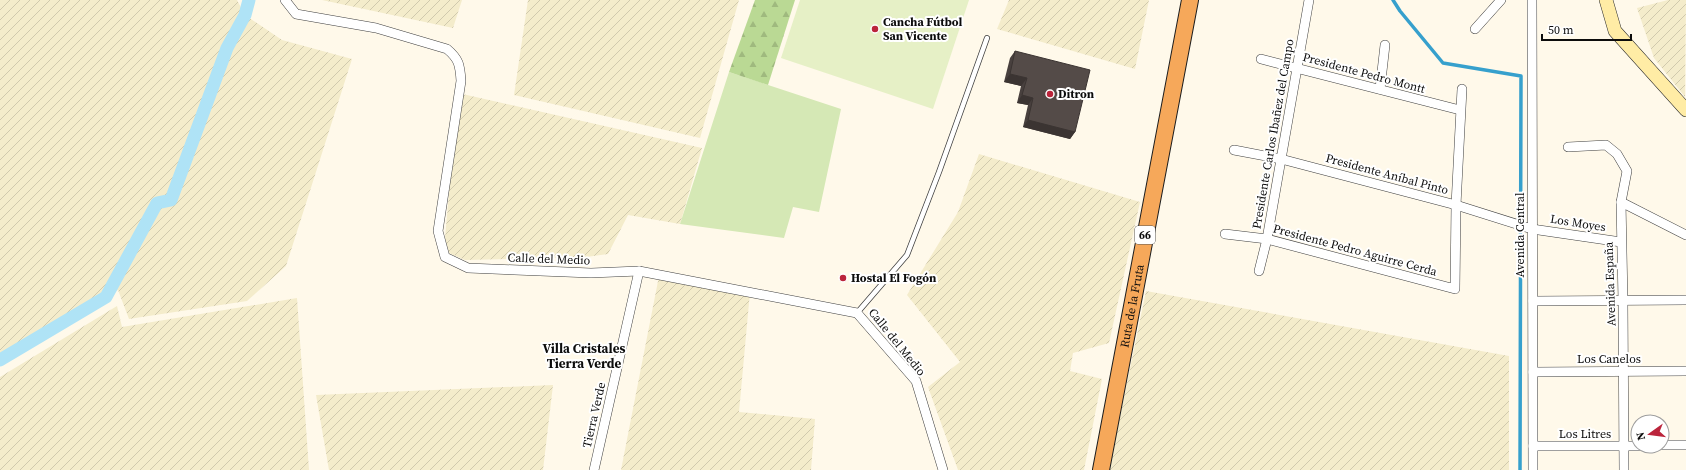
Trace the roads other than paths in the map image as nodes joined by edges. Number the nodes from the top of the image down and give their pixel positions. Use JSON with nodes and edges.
{"nodes":[{"id":1,"x":285,"y":0,"type":"edge"},
{"id":2,"x":1190,"y":0,"type":"edge"},
{"id":3,"x":1309,"y":0,"type":"edge"},
{"id":4,"x":1501,"y":0,"type":"edge"},
{"id":5,"x":1532,"y":0,"type":"edge"},
{"id":6,"x":1606,"y":0,"type":"edge"},
{"id":7,"x":1475,"y":29,"type":"dead end"},
{"id":8,"x":987,"y":38,"type":"dead end"},
{"id":9,"x":1385,"y":45,"type":"dead end"},
{"id":10,"x":1261,"y":59,"type":"dead end"},
{"id":11,"x":1298,"y":68,"type":"junction"},
{"id":12,"x":1380,"y":89,"type":"junction"},
{"id":13,"x":1462,"y":89,"type":"dead end"},
{"id":14,"x":1460,"y":110,"type":"junction"},
{"id":15,"x":1686,"y":110,"type":"edge"},
{"id":16,"x":1568,"y":147,"type":"dead end"},
{"id":17,"x":1234,"y":150,"type":"dead end"},
{"id":18,"x":1281,"y":159,"type":"junction"},
{"id":19,"x":1621,"y":202,"type":"junction"},
{"id":20,"x":1456,"y":205,"type":"junction"},
{"id":21,"x":1529,"y":227,"type":"junction"},
{"id":22,"x":1225,"y":234,"type":"dead end"},
{"id":23,"x":1686,"y":236,"type":"edge"},
{"id":24,"x":1267,"y":239,"type":"junction"},
{"id":25,"x":1621,"y":242,"type":"junction"},
{"id":26,"x":639,"y":271,"type":"junction"},
{"id":27,"x":1259,"y":271,"type":"dead end"},
{"id":28,"x":1686,"y":300,"type":"edge"},
{"id":29,"x":1533,"y":301,"type":"junction"},
{"id":30,"x":1624,"y":302,"type":"junction"},
{"id":31,"x":857,"y":313,"type":"junction"},
{"id":32,"x":1624,"y":371,"type":"junction"},
{"id":33,"x":1686,"y":371,"type":"edge"},
{"id":34,"x":1533,"y":372,"type":"junction"},
{"id":35,"x":1686,"y":445,"type":"edge"},
{"id":36,"x":1533,"y":446,"type":"junction"},
{"id":37,"x":1624,"y":446,"type":"junction"},
{"id":38,"x":1630,"y":446,"type":"edge"},
{"id":39,"x":1670,"y":446,"type":"edge"},
{"id":40,"x":594,"y":470,"type":"edge"},
{"id":41,"x":943,"y":470,"type":"edge"},
{"id":42,"x":1101,"y":470,"type":"edge"},
{"id":43,"x":1533,"y":470,"type":"edge"},
{"id":44,"x":1624,"y":470,"type":"edge"}],
"edges":[{"from":1,"to":26,"type":"street","name":"Calle del Medio"},
{"from":2,"to":42,"type":"highway","name":"Ruta de la Fruta","number":"66"},
{"from":3,"to":11,"type":"street","name":"Presidente Carlos Ibañez del Campo"},
{"from":4,"to":7,"type":"street"},
{"from":5,"to":21,"type":"street","name":"Avenida Central"},
{"from":6,"to":15,"type":"main road"},
{"from":8,"to":31,"type":"lane"},
{"from":9,"to":12,"type":"street"},
{"from":10,"to":11,"type":"street","name":"Presidente Pedro Montt"},
{"from":11,"to":12,"type":"street","name":"Presidente Pedro Montt"},
{"from":11,"to":18,"type":"street","name":"Presidente Carlos Ibañez del Campo"},
{"from":12,"to":14,"type":"street","name":"Presidente Pedro Montt"},
{"from":13,"to":14,"type":"street"},
{"from":14,"to":20,"type":"street"},
{"from":16,"to":19,"type":"street","name":"Avenida España"},
{"from":17,"to":18,"type":"street","name":"Presidente Aníbal Pinto"},
{"from":18,"to":20,"type":"street","name":"Presidente Aníbal Pinto"},
{"from":18,"to":24,"type":"street","name":"Presidente Carlos Ibañez del Campo"},
{"from":19,"to":23,"type":"street"},
{"from":19,"to":25,"type":"street","name":"Avenida España"},
{"from":20,"to":21,"type":"street","name":"Presidente Aníbal Pinto"},
{"from":20,"to":24,"type":"street","name":"Presidente Pedro Aguirre Cerda"},
{"from":21,"to":25,"type":"street","name":"Los Moyes"},
{"from":21,"to":29,"type":"street","name":"Avenida Central"},
{"from":22,"to":24,"type":"street","name":"Presidente Pedro Aguirre Cerda"},
{"from":24,"to":27,"type":"street","name":"Presidente Carlos Ibañez del Campo"},
{"from":25,"to":30,"type":"street","name":"Avenida España"},
{"from":26,"to":31,"type":"street","name":"Calle del Medio"},
{"from":26,"to":40,"type":"street","name":"Tierra Verde"},
{"from":28,"to":30,"type":"street"},
{"from":29,"to":30,"type":"street"},
{"from":29,"to":34,"type":"street","name":"Avenida Central"},
{"from":30,"to":32,"type":"street","name":"Avenida España"},
{"from":31,"to":41,"type":"street","name":"Calle del Medio"},
{"from":32,"to":33,"type":"street","name":"Los Canelos"},
{"from":32,"to":34,"type":"street","name":"Los Canelos"},
{"from":32,"to":37,"type":"street","name":"Avenida España"},
{"from":34,"to":36,"type":"street","name":"Avenida Central"},
{"from":35,"to":39,"type":"street"},
{"from":36,"to":37,"type":"street","name":"Los Litres"},
{"from":36,"to":43,"type":"street","name":"Avenida Central"},
{"from":37,"to":38,"type":"street","name":"Los Litres"},
{"from":37,"to":44,"type":"street","name":"Avenida España"}]}
